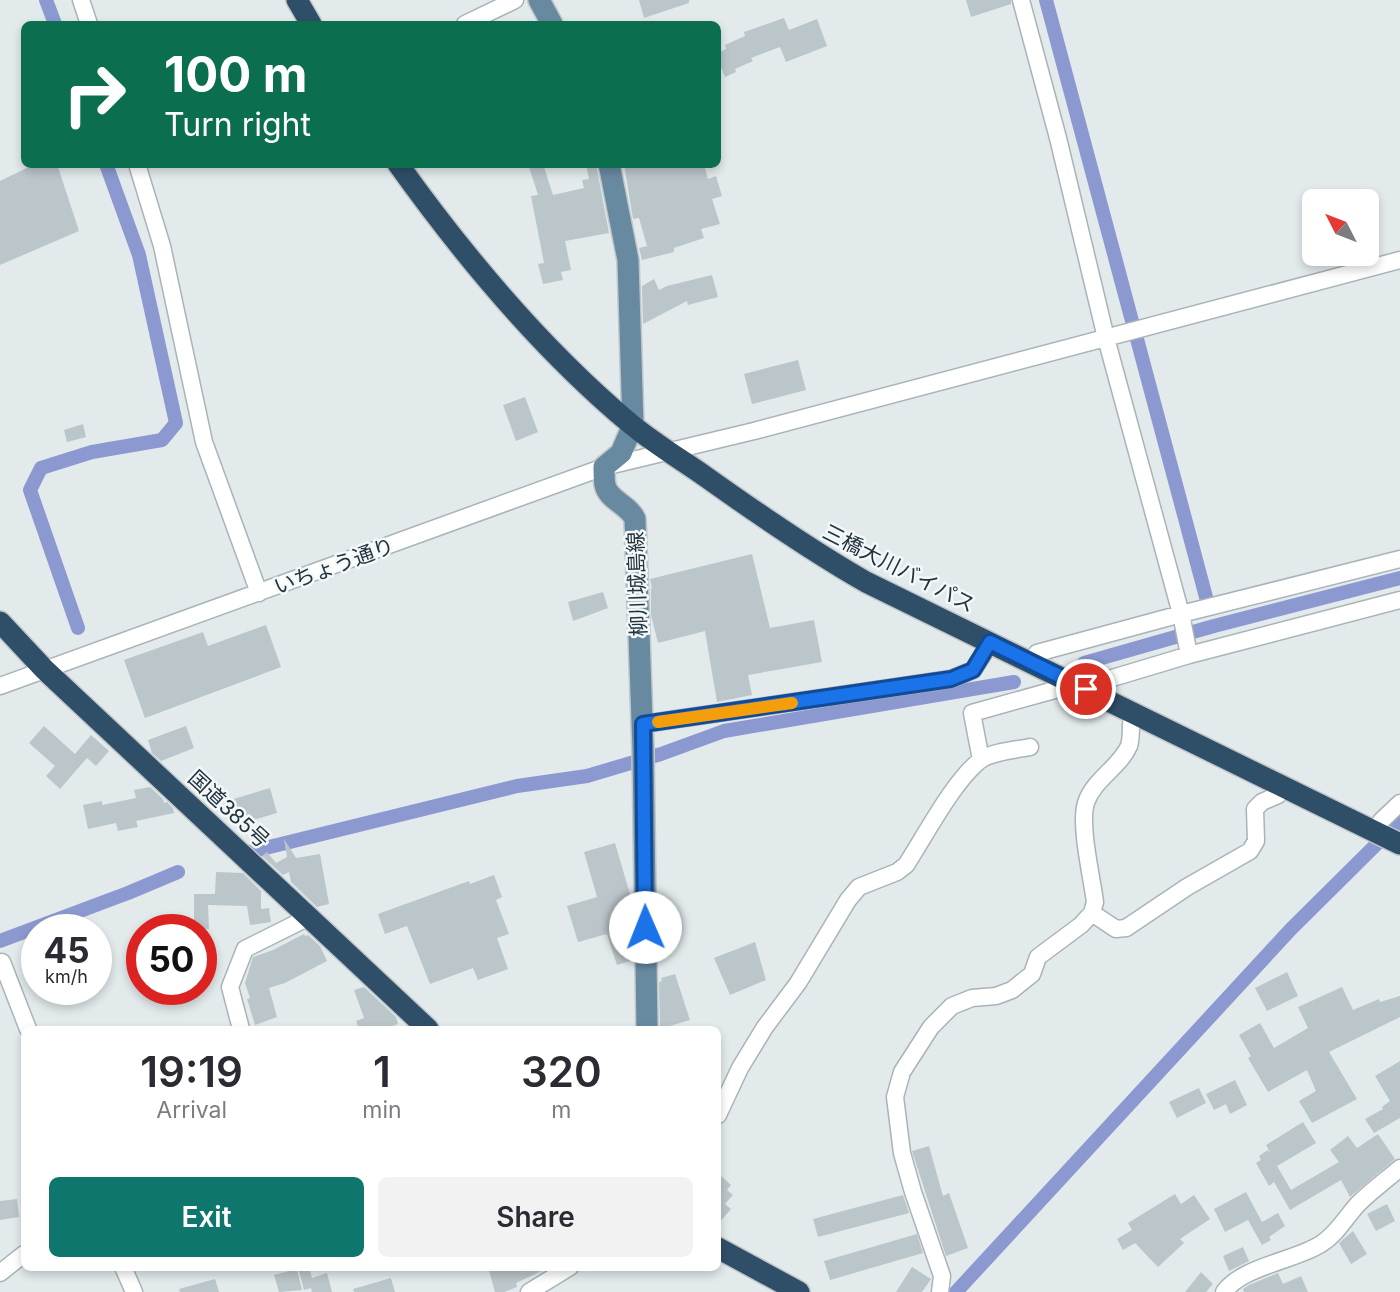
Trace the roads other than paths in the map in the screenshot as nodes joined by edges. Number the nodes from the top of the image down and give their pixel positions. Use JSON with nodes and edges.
{"nodes":[{"id":1,"x":81,"y":0,"type":"edge"},
{"id":2,"x":298,"y":0,"type":"edge"},
{"id":3,"x":515,"y":0,"type":"edge"},
{"id":4,"x":539,"y":0,"type":"edge"},
{"id":5,"x":1021,"y":0,"type":"edge"},
{"id":6,"x":88,"y":21,"type":"edge"},
{"id":7,"x":309,"y":21,"type":"edge"},
{"id":8,"x":471,"y":21,"type":"edge"},
{"id":9,"x":550,"y":21,"type":"edge"},
{"id":10,"x":138,"y":168,"type":"edge"},
{"id":11,"x":401,"y":168,"type":"edge"},
{"id":12,"x":610,"y":168,"type":"edge"},
{"id":13,"x":1400,"y":260,"type":"edge"},
{"id":14,"x":1106,"y":338,"type":"junction"},
{"id":15,"x":633,"y":425,"type":"junction"},
{"id":16,"x":669,"y":451,"type":"junction"},
{"id":17,"x":604,"y":467,"type":"junction"},
{"id":18,"x":1400,"y":559,"type":"edge"},
{"id":19,"x":259,"y":593,"type":"junction"},
{"id":20,"x":1400,"y":600,"type":"edge"},
{"id":21,"x":0,"y":622,"type":"edge"},
{"id":22,"x":1184,"y":634,"type":"junction"},
{"id":23,"x":990,"y":642,"type":"junction"},
{"id":24,"x":1037,"y":653,"type":"dead end"},
{"id":25,"x":44,"y":669,"type":"junction"},
{"id":26,"x":1099,"y":682,"type":"dead end"},
{"id":27,"x":0,"y":686,"type":"edge"},
{"id":28,"x":1058,"y":689,"type":"dead end"},
{"id":29,"x":643,"y":724,"type":"junction"},
{"id":30,"x":1131,"y":724,"type":"dead end"},
{"id":31,"x":1030,"y":747,"type":"dead end"},
{"id":32,"x":981,"y":760,"type":"junction"},
{"id":33,"x":1278,"y":795,"type":"dead end"},
{"id":34,"x":1400,"y":803,"type":"edge"},
{"id":35,"x":1377,"y":825,"type":"junction"},
{"id":36,"x":1400,"y":844,"type":"edge"},
{"id":37,"x":1092,"y":913,"type":"junction"},
{"id":38,"x":307,"y":918,"type":"junction"},
{"id":39,"x":0,"y":962,"type":"edge"},
{"id":40,"x":27,"y":1026,"type":"edge"},
{"id":41,"x":240,"y":1026,"type":"edge"},
{"id":42,"x":425,"y":1026,"type":"edge"},
{"id":43,"x":647,"y":1026,"type":"edge"},
{"id":44,"x":721,"y":1109,"type":"edge"},
{"id":45,"x":1400,"y":1168,"type":"edge"},
{"id":46,"x":721,"y":1250,"type":"edge"},
{"id":47,"x":21,"y":1256,"type":"edge"},
{"id":48,"x":125,"y":1271,"type":"edge"},
{"id":49,"x":563,"y":1271,"type":"edge"},
{"id":50,"x":0,"y":1273,"type":"edge"},
{"id":51,"x":134,"y":1292,"type":"edge"},
{"id":52,"x":529,"y":1292,"type":"edge"},
{"id":53,"x":799,"y":1292,"type":"edge"},
{"id":54,"x":940,"y":1292,"type":"edge"},
{"id":55,"x":1224,"y":1292,"type":"edge"}],
"edges":[{"from":1,"to":6,"type":"street"},
{"from":2,"to":7,"type":"highway"},
{"from":3,"to":8,"type":"street"},
{"from":4,"to":9,"type":"main road"},
{"from":5,"to":14,"type":"street"},
{"from":10,"to":19,"type":"street"},
{"from":11,"to":15,"type":"highway","name":"三橋大川バイパス"},
{"from":12,"to":15,"type":"main road"},
{"from":13,"to":14,"type":"street","name":"いちょう通り"},
{"from":14,"to":16,"type":"street","name":"いちょう通り"},
{"from":14,"to":22,"type":"street"},
{"from":15,"to":16,"type":"highway","name":"三橋大川バイパス"},
{"from":15,"to":17,"type":"main road"},
{"from":16,"to":17,"type":"street","name":"いちょう通り"},
{"from":16,"to":23,"type":"highway","name":"三橋大川バイパス"},
{"from":17,"to":19,"type":"street","name":"いちょう通り"},
{"from":17,"to":29,"type":"main road","name":"柳川城島線"},
{"from":18,"to":22,"type":"street"},
{"from":19,"to":25,"type":"street","name":"いちょう通り"},
{"from":20,"to":22,"type":"street"},
{"from":21,"to":25,"type":"highway","name":"国道385号"},
{"from":22,"to":24,"type":"street"},
{"from":22,"to":26,"type":"street"},
{"from":23,"to":29,"type":"street"},
{"from":23,"to":35,"type":"highway","name":"三橋大川バイパス"},
{"from":25,"to":27,"type":"street","name":"いちょう通り"},
{"from":25,"to":38,"type":"highway","name":"国道385号"},
{"from":28,"to":32,"type":"street"},
{"from":29,"to":43,"type":"main road","name":"柳川城島線"},
{"from":30,"to":37,"type":"street"},
{"from":31,"to":32,"type":"street"},
{"from":32,"to":44,"type":"street"},
{"from":33,"to":37,"type":"street"},
{"from":34,"to":35,"type":"street"},
{"from":35,"to":36,"type":"highway","name":"三橋大川バイパス"},
{"from":37,"to":54,"type":"street"},
{"from":38,"to":41,"type":"street"},
{"from":38,"to":42,"type":"highway","name":"国道385号"},
{"from":39,"to":40,"type":"street"},
{"from":45,"to":55,"type":"street"},
{"from":46,"to":53,"type":"highway"},
{"from":47,"to":50,"type":"street"},
{"from":48,"to":51,"type":"street"},
{"from":49,"to":52,"type":"street"}]}
